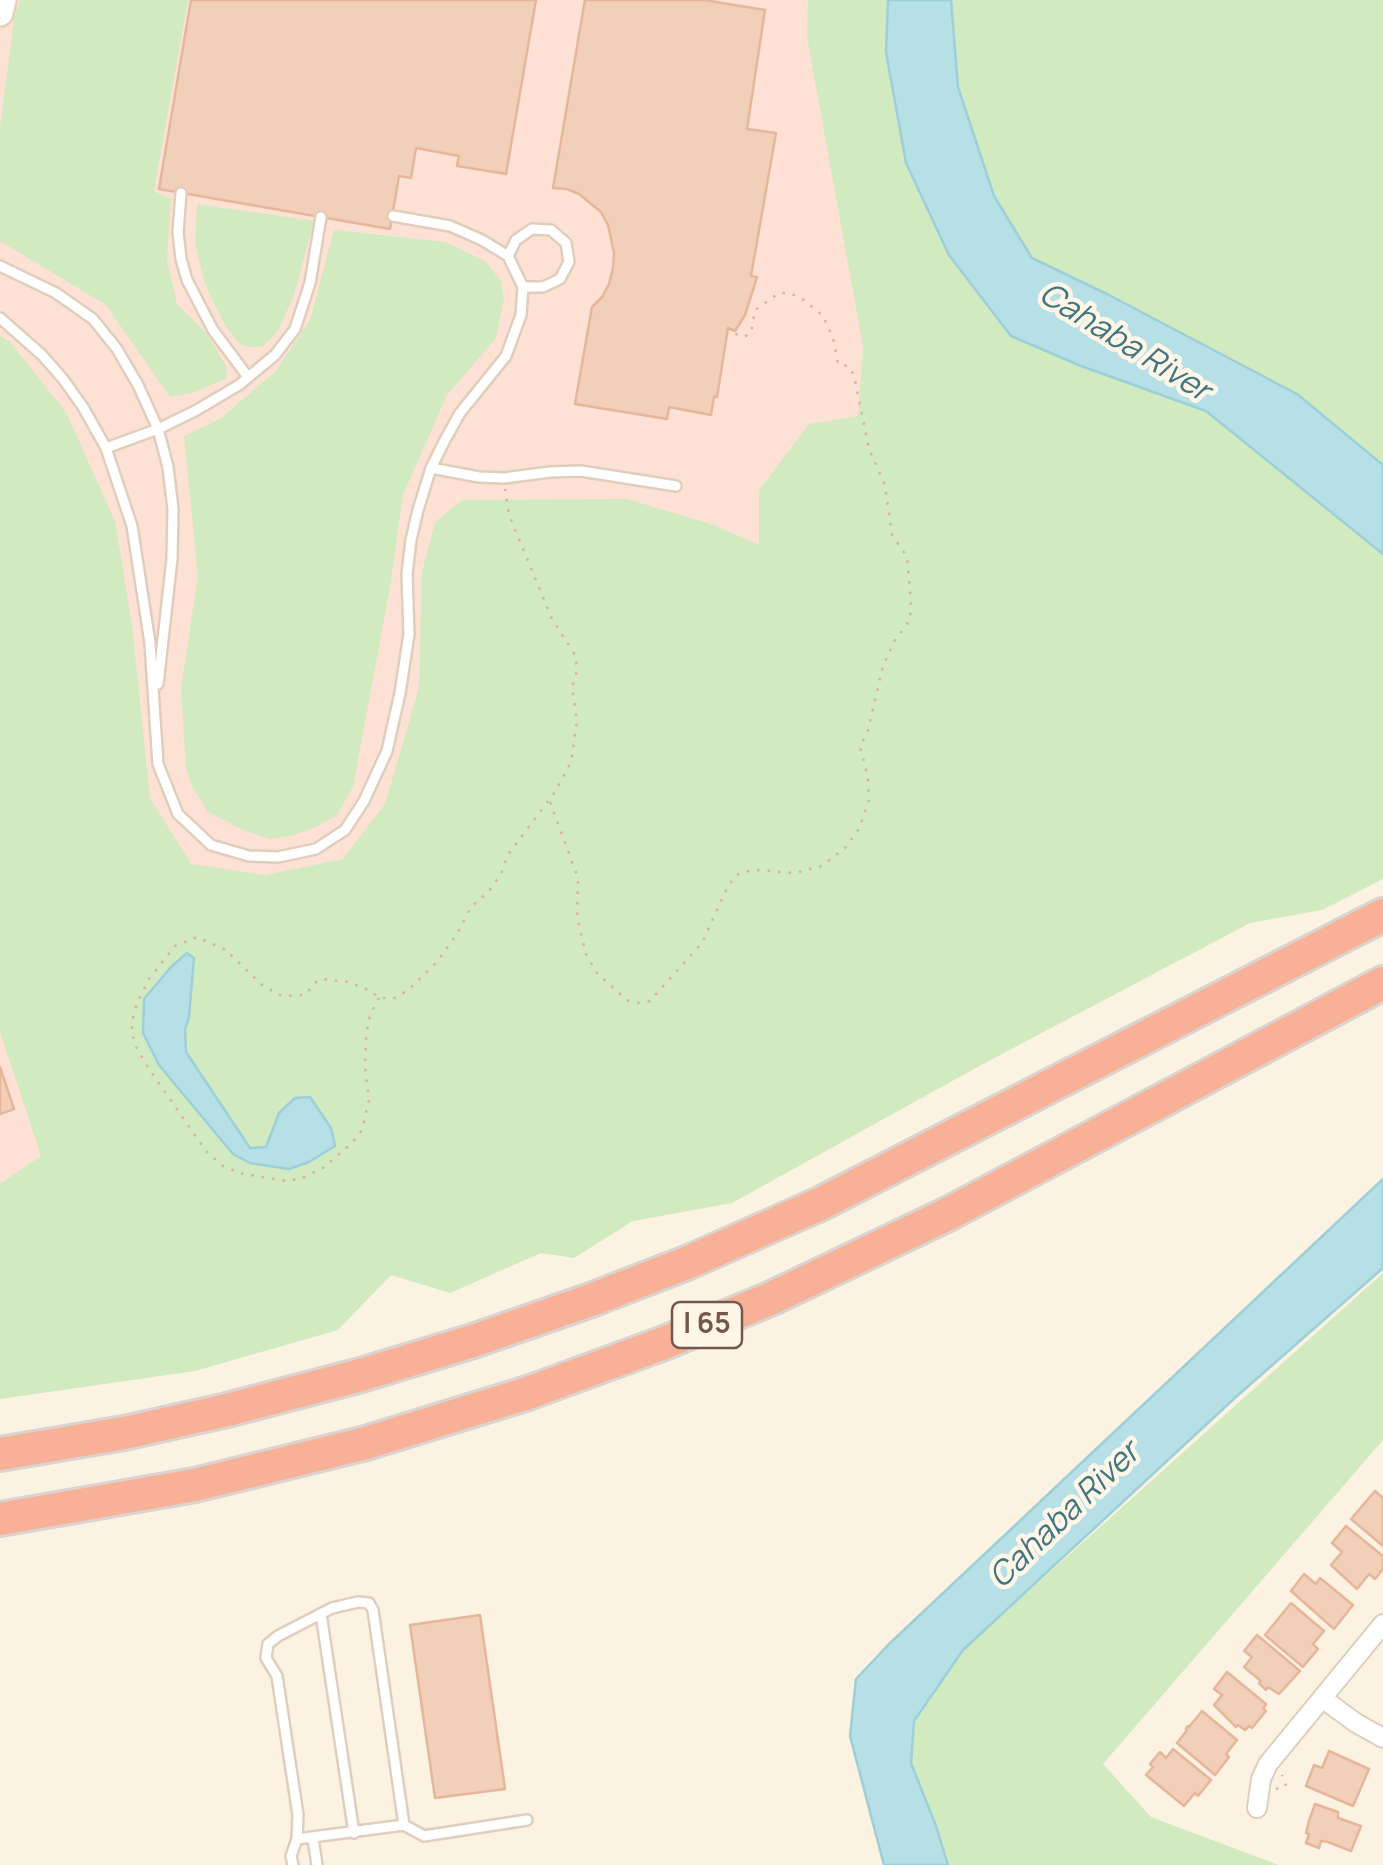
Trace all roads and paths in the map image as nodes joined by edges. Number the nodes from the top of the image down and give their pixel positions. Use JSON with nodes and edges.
{"nodes":[{"id":1,"x":2,"y":0,"type":"edge"},
{"id":2,"x":0,"y":14,"type":"edge"},
{"id":3,"x":181,"y":193,"type":"dead end"},
{"id":4,"x":392,"y":216,"type":"dead end"},
{"id":5,"x":321,"y":217,"type":"dead end"},
{"id":6,"x":508,"y":256,"type":"junction"},
{"id":7,"x":0,"y":266,"type":"edge"},
{"id":8,"x":523,"y":286,"type":"junction"},
{"id":9,"x":0,"y":318,"type":"edge"},
{"id":10,"x":728,"y":331,"type":"dead end"},
{"id":11,"x":248,"y":377,"type":"junction"},
{"id":12,"x":158,"y":429,"type":"junction"},
{"id":13,"x":106,"y":448,"type":"junction"},
{"id":14,"x":432,"y":468,"type":"junction"},
{"id":15,"x":504,"y":478,"type":"junction"},
{"id":16,"x":676,"y":486,"type":"dead end"},
{"id":17,"x":155,"y":712,"type":"junction"},
{"id":18,"x":549,"y":800,"type":"junction"},
{"id":19,"x":1383,"y":914,"type":"edge"},
{"id":20,"x":1373,"y":988,"type":"edge"},
{"id":21,"x":378,"y":998,"type":"junction"},
{"id":22,"x":0,"y":1454,"type":"edge"},
{"id":23,"x":0,"y":1519,"type":"edge"},
{"id":24,"x":321,"y":1614,"type":"junction"},
{"id":25,"x":1383,"y":1624,"type":"edge"},
{"id":26,"x":1322,"y":1698,"type":"junction"},
{"id":27,"x":1383,"y":1738,"type":"edge"},
{"id":28,"x":1257,"y":1808,"type":"dead end"},
{"id":29,"x":527,"y":1820,"type":"dead end"},
{"id":30,"x":404,"y":1825,"type":"junction"},
{"id":31,"x":354,"y":1832,"type":"junction"},
{"id":32,"x":313,"y":1838,"type":"junction"},
{"id":33,"x":297,"y":1840,"type":"junction"},
{"id":34,"x":293,"y":1865,"type":"edge"},
{"id":35,"x":317,"y":1865,"type":"edge"}],
"edges":[{"from":1,"to":2,"type":"street"},
{"from":3,"to":11,"type":"lane"},
{"from":4,"to":6,"type":"lane"},
{"from":5,"to":11,"type":"lane"},
{"from":6,"to":8,"type":"lane"},
{"from":6,"to":8,"type":"lane"},
{"from":7,"to":12,"type":"lane"},
{"from":8,"to":14,"type":"lane"},
{"from":9,"to":13,"type":"lane"},
{"from":10,"to":18,"type":"path"},
{"from":11,"to":12,"type":"lane"},
{"from":12,"to":13,"type":"lane"},
{"from":12,"to":17,"type":"lane"},
{"from":13,"to":17,"type":"lane"},
{"from":14,"to":15,"type":"lane"},
{"from":14,"to":17,"type":"lane"},
{"from":15,"to":16,"type":"lane"},
{"from":15,"to":18,"type":"path"},
{"from":18,"to":21,"type":"path"},
{"from":19,"to":22,"type":"highway","number":"I 65"},
{"from":20,"to":23,"type":"highway","number":"I 65"},
{"from":21,"to":21,"type":"path"},
{"from":24,"to":30,"type":"lane"},
{"from":24,"to":31,"type":"lane"},
{"from":24,"to":33,"type":"lane"},
{"from":25,"to":26,"type":"street"},
{"from":26,"to":27,"type":"street"},
{"from":26,"to":28,"type":"street"},
{"from":29,"to":30,"type":"lane"},
{"from":30,"to":31,"type":"lane"},
{"from":31,"to":32,"type":"lane"},
{"from":32,"to":33,"type":"lane"},
{"from":32,"to":35,"type":"lane"},
{"from":33,"to":34,"type":"lane"}]}
